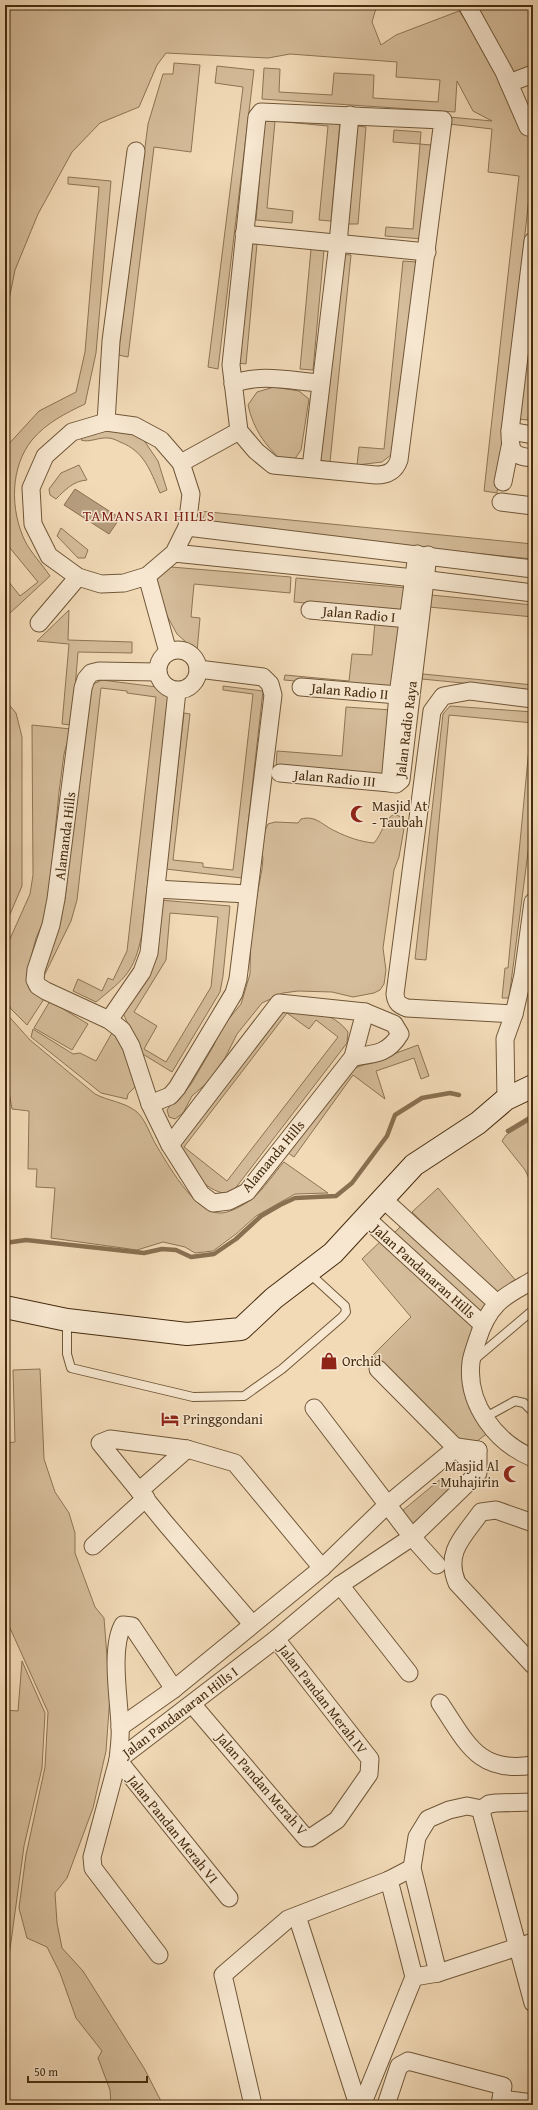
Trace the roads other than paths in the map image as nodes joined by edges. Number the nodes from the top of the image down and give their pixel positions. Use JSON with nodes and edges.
{"nodes":[{"id":1,"x":467,"y":5,"type":"edge"},
{"id":2,"x":533,"y":74,"type":"edge"},
{"id":3,"x":509,"y":83,"type":"junction"},
{"id":4,"x":350,"y":115,"type":"junction"},
{"id":5,"x":528,"y":126,"type":"dead end"},
{"id":6,"x":136,"y":151,"type":"dead end"},
{"id":7,"x":244,"y":234,"type":"junction"},
{"id":8,"x":533,"y":241,"type":"edge"},
{"id":9,"x":338,"y":243,"type":"junction"},
{"id":10,"x":427,"y":252,"type":"junction"},
{"id":11,"x":320,"y":383,"type":"junction"},
{"id":12,"x":233,"y":384,"type":"junction"},
{"id":13,"x":106,"y":422,"type":"junction"},
{"id":14,"x":239,"y":431,"type":"junction"},
{"id":15,"x":533,"y":435,"type":"edge"},
{"id":16,"x":510,"y":439,"type":"junction"},
{"id":17,"x":533,"y":458,"type":"edge"},
{"id":18,"x":180,"y":463,"type":"junction"},
{"id":19,"x":311,"y":468,"type":"junction"},
{"id":20,"x":503,"y":482,"type":"dead end"},
{"id":21,"x":501,"y":502,"type":"dead end"},
{"id":22,"x":533,"y":506,"type":"edge"},
{"id":23,"x":187,"y":527,"type":"junction"},
{"id":24,"x":174,"y":553,"type":"junction"},
{"id":25,"x":423,"y":554,"type":"junction"},
{"id":26,"x":533,"y":569,"type":"edge"},
{"id":27,"x":147,"y":576,"type":"junction"},
{"id":28,"x":78,"y":577,"type":"junction"},
{"id":29,"x":419,"y":579,"type":"junction"},
{"id":30,"x":533,"y":593,"type":"edge"},
{"id":31,"x":310,"y":610,"type":"dead end"},
{"id":32,"x":409,"y":619,"type":"junction"},
{"id":33,"x":39,"y":623,"type":"dead end"},
{"id":34,"x":168,"y":652,"type":"junction"},
{"id":35,"x":198,"y":669,"type":"junction"},
{"id":36,"x":158,"y":672,"type":"junction"},
{"id":37,"x":301,"y":687,"type":"dead end"},
{"id":38,"x":177,"y":691,"type":"junction"},
{"id":39,"x":398,"y":695,"type":"junction"},
{"id":40,"x":533,"y":699,"type":"edge"},
{"id":41,"x":280,"y":773,"type":"dead end"},
{"id":42,"x":390,"y":783,"type":"junction"},
{"id":43,"x":156,"y":889,"type":"junction"},
{"id":44,"x":247,"y":894,"type":"junction"},
{"id":45,"x":533,"y":902,"type":"edge"},
{"id":46,"x":365,"y":1012,"type":"junction"},
{"id":47,"x":514,"y":1014,"type":"junction"},
{"id":48,"x":109,"y":1020,"type":"junction"},
{"id":49,"x":353,"y":1057,"type":"junction"},
{"id":50,"x":533,"y":1086,"type":"edge"},
{"id":51,"x":506,"y":1099,"type":"junction"},
{"id":52,"x":150,"y":1104,"type":"junction"},
{"id":53,"x":170,"y":1145,"type":"junction"},
{"id":54,"x":382,"y":1200,"type":"junction"},
{"id":55,"x":366,"y":1218,"type":"junction"},
{"id":56,"x":307,"y":1271,"type":"junction"},
{"id":57,"x":533,"y":1280,"type":"edge"},
{"id":58,"x":497,"y":1303,"type":"junction"},
{"id":59,"x":5,"y":1307,"type":"edge"},
{"id":60,"x":533,"y":1310,"type":"edge"},
{"id":61,"x":67,"y":1320,"type":"junction"},
{"id":62,"x":482,"y":1324,"type":"junction"},
{"id":63,"x":471,"y":1362,"type":"junction"},
{"id":64,"x":378,"y":1369,"type":"dead end"},
{"id":65,"x":314,"y":1408,"type":"dead end"},
{"id":66,"x":533,"y":1412,"type":"edge"},
{"id":67,"x":484,"y":1418,"type":"junction"},
{"id":68,"x":494,"y":1432,"type":"junction"},
{"id":69,"x":457,"y":1447,"type":"junction"},
{"id":70,"x":187,"y":1449,"type":"junction"},
{"id":71,"x":478,"y":1450,"type":"junction"},
{"id":72,"x":533,"y":1458,"type":"edge"},
{"id":73,"x":478,"y":1473,"type":"junction"},
{"id":74,"x":142,"y":1494,"type":"junction"},
{"id":75,"x":387,"y":1505,"type":"junction"},
{"id":76,"x":533,"y":1523,"type":"edge"},
{"id":77,"x":412,"y":1538,"type":"junction"},
{"id":78,"x":93,"y":1546,"type":"dead end"},
{"id":79,"x":437,"y":1565,"type":"dead end"},
{"id":80,"x":322,"y":1568,"type":"junction"},
{"id":81,"x":340,"y":1585,"type":"junction"},
{"id":82,"x":252,"y":1624,"type":"junction"},
{"id":83,"x":276,"y":1639,"type":"junction"},
{"id":84,"x":533,"y":1665,"type":"edge"},
{"id":85,"x":409,"y":1673,"type":"dead end"},
{"id":86,"x":174,"y":1689,"type":"junction"},
{"id":87,"x":440,"y":1703,"type":"dead end"},
{"id":88,"x":192,"y":1704,"type":"junction"},
{"id":89,"x":120,"y":1727,"type":"junction"},
{"id":90,"x":118,"y":1760,"type":"junction"},
{"id":91,"x":533,"y":1765,"type":"edge"},
{"id":92,"x":533,"y":1802,"type":"edge"},
{"id":93,"x":482,"y":1809,"type":"junction"},
{"id":94,"x":337,"y":1820,"type":"joint"},
{"id":95,"x":412,"y":1868,"type":"junction"},
{"id":96,"x":390,"y":1880,"type":"junction"},
{"id":97,"x":228,"y":1898,"type":"dead end"},
{"id":98,"x":297,"y":1916,"type":"junction"},
{"id":99,"x":525,"y":1944,"type":"edge"},
{"id":100,"x":159,"y":1955,"type":"dead end"},
{"id":101,"x":438,"y":1973,"type":"junction"},
{"id":102,"x":414,"y":1978,"type":"junction"},
{"id":103,"x":533,"y":2003,"type":"edge"},
{"id":104,"x":501,"y":2102,"type":"edge"},
{"id":105,"x":533,"y":2103,"type":"edge"},
{"id":106,"x":253,"y":2105,"type":"edge"},
{"id":107,"x":358,"y":2105,"type":"edge"},
{"id":108,"x":362,"y":2105,"type":"edge"},
{"id":109,"x":386,"y":2105,"type":"edge"}],
"edges":[{"from":1,"to":3,"type":"street"},
{"from":2,"to":3,"type":"street"},
{"from":3,"to":5,"type":"street"},
{"from":4,"to":7,"type":"street"},
{"from":4,"to":9,"type":"street"},
{"from":4,"to":10,"type":"street"},
{"from":6,"to":13,"type":"street"},
{"from":7,"to":9,"type":"street"},
{"from":7,"to":12,"type":"street"},
{"from":8,"to":16,"type":"street"},
{"from":9,"to":10,"type":"street"},
{"from":9,"to":11,"type":"street"},
{"from":10,"to":19,"type":"street"},
{"from":11,"to":12,"type":"street"},
{"from":11,"to":19,"type":"street"},
{"from":12,"to":14,"type":"street"},
{"from":13,"to":18,"type":"street"},
{"from":13,"to":28,"type":"street"},
{"from":14,"to":18,"type":"street"},
{"from":14,"to":19,"type":"street"},
{"from":15,"to":16,"type":"street"},
{"from":16,"to":17,"type":"street"},
{"from":16,"to":20,"type":"street"},
{"from":18,"to":23,"type":"street"},
{"from":21,"to":22,"type":"street"},
{"from":23,"to":24,"type":"street"},
{"from":23,"to":25,"type":"street"},
{"from":24,"to":27,"type":"street"},
{"from":24,"to":29,"type":"street"},
{"from":25,"to":26,"type":"street"},
{"from":25,"to":29,"type":"street","name":"Jalan Radio Raya"},
{"from":27,"to":28,"type":"street"},
{"from":27,"to":34,"type":"street"},
{"from":28,"to":33,"type":"street"},
{"from":29,"to":30,"type":"street"},
{"from":29,"to":32,"type":"street","name":"Jalan Radio Raya"},
{"from":29,"to":42,"type":"street","name":"Jalan Radio Raya"},
{"from":31,"to":32,"type":"street","name":"Jalan Radio I"},
{"from":32,"to":39,"type":"street","name":"Jalan Radio Raya"},
{"from":34,"to":35,"type":"street"},
{"from":34,"to":36,"type":"street"},
{"from":35,"to":38,"type":"street"},
{"from":35,"to":44,"type":"street"},
{"from":36,"to":38,"type":"street"},
{"from":36,"to":48,"type":"street","name":"Alamanda Hills"},
{"from":37,"to":39,"type":"street","name":"Jalan Radio II"},
{"from":38,"to":43,"type":"street"},
{"from":39,"to":42,"type":"street","name":"Jalan Radio Raya"},
{"from":40,"to":47,"type":"street"},
{"from":41,"to":42,"type":"street","name":"Jalan Radio III"},
{"from":43,"to":44,"type":"street"},
{"from":43,"to":48,"type":"street"},
{"from":44,"to":52,"type":"street"},
{"from":45,"to":47,"type":"street"},
{"from":46,"to":49,"type":"street","name":"Alamanda Hills"},
{"from":46,"to":49,"type":"street"},
{"from":46,"to":53,"type":"street"},
{"from":47,"to":51,"type":"street"},
{"from":48,"to":52,"type":"street","name":"Alamanda Hills"},
{"from":49,"to":53,"type":"street","name":"Alamanda Hills"},
{"from":50,"to":51,"type":"main road"},
{"from":51,"to":54,"type":"main road"},
{"from":52,"to":53,"type":"street","name":"Alamanda Hills"},
{"from":54,"to":55,"type":"main road"},
{"from":54,"to":58,"type":"street","name":"Jalan Pandanaran Hills"},
{"from":55,"to":56,"type":"main road"},
{"from":55,"to":62,"type":"street","name":"Jalan Pandanaran Hills"},
{"from":56,"to":61,"type":"main road"},
{"from":56,"to":61,"type":"lane"},
{"from":57,"to":58,"type":"street","name":"Jalan Pandanaran Hills"},
{"from":58,"to":62,"type":"street","name":"Jalan Pandanaran Hills"},
{"from":59,"to":61,"type":"main road"},
{"from":60,"to":63,"type":"lane"},
{"from":62,"to":63,"type":"street","name":"Jalan Pandanaran Hills"},
{"from":63,"to":67,"type":"street","name":"Jalan Pandanaran Hills"},
{"from":64,"to":69,"type":"street"},
{"from":65,"to":75,"type":"street"},
{"from":66,"to":67,"type":"lane"},
{"from":67,"to":68,"type":"street","name":"Jalan Pandanaran Hills"},
{"from":68,"to":71,"type":"street"},
{"from":68,"to":72,"type":"street","name":"Jalan Pandanaran Hills"},
{"from":69,"to":71,"type":"street"},
{"from":69,"to":73,"type":"street"},
{"from":69,"to":75,"type":"street","name":"Jalan Pandanaran Hills I"},
{"from":70,"to":74,"type":"street"},
{"from":70,"to":74,"type":"street"},
{"from":70,"to":80,"type":"street"},
{"from":71,"to":73,"type":"street"},
{"from":73,"to":77,"type":"street","name":"Jalan Pandanaran Hills I"},
{"from":74,"to":78,"type":"street"},
{"from":74,"to":82,"type":"street"},
{"from":75,"to":77,"type":"street"},
{"from":75,"to":80,"type":"street","name":"Jalan Pandanaran Hills I"},
{"from":76,"to":84,"type":"street"},
{"from":77,"to":79,"type":"street"},
{"from":77,"to":81,"type":"street","name":"Jalan Pandanaran Hills I"},
{"from":80,"to":82,"type":"street","name":"Jalan Pandanaran Hills I"},
{"from":81,"to":83,"type":"street","name":"Jalan Pandanaran Hills I"},
{"from":81,"to":85,"type":"street"},
{"from":82,"to":86,"type":"street","name":"Jalan Pandanaran Hills I"},
{"from":83,"to":88,"type":"street","name":"Jalan Pandanaran Hills I"},
{"from":83,"to":94,"type":"street","name":"Jalan Pandan Merah IV"},
{"from":86,"to":89,"type":"street","name":"Jalan Pandanaran Hills I"},
{"from":86,"to":89,"type":"street"},
{"from":87,"to":91,"type":"street"},
{"from":88,"to":90,"type":"street","name":"Jalan Pandanaran Hills I"},
{"from":88,"to":94,"type":"street","name":"Jalan Pandan Merah V"},
{"from":89,"to":90,"type":"street","name":"Jalan Pandanaran Hills I"},
{"from":90,"to":97,"type":"street","name":"Jalan Pandan Merah VI"},
{"from":90,"to":100,"type":"street"},
{"from":92,"to":93,"type":"street"},
{"from":93,"to":95,"type":"street"},
{"from":93,"to":99,"type":"street"},
{"from":95,"to":96,"type":"street"},
{"from":95,"to":101,"type":"street"},
{"from":96,"to":98,"type":"street"},
{"from":96,"to":102,"type":"street"},
{"from":98,"to":106,"type":"street"},
{"from":98,"to":107,"type":"street"},
{"from":99,"to":101,"type":"street"},
{"from":99,"to":103,"type":"street"},
{"from":101,"to":102,"type":"street"},
{"from":102,"to":108,"type":"street"},
{"from":104,"to":105,"type":"street"},
{"from":104,"to":109,"type":"street"}]}
